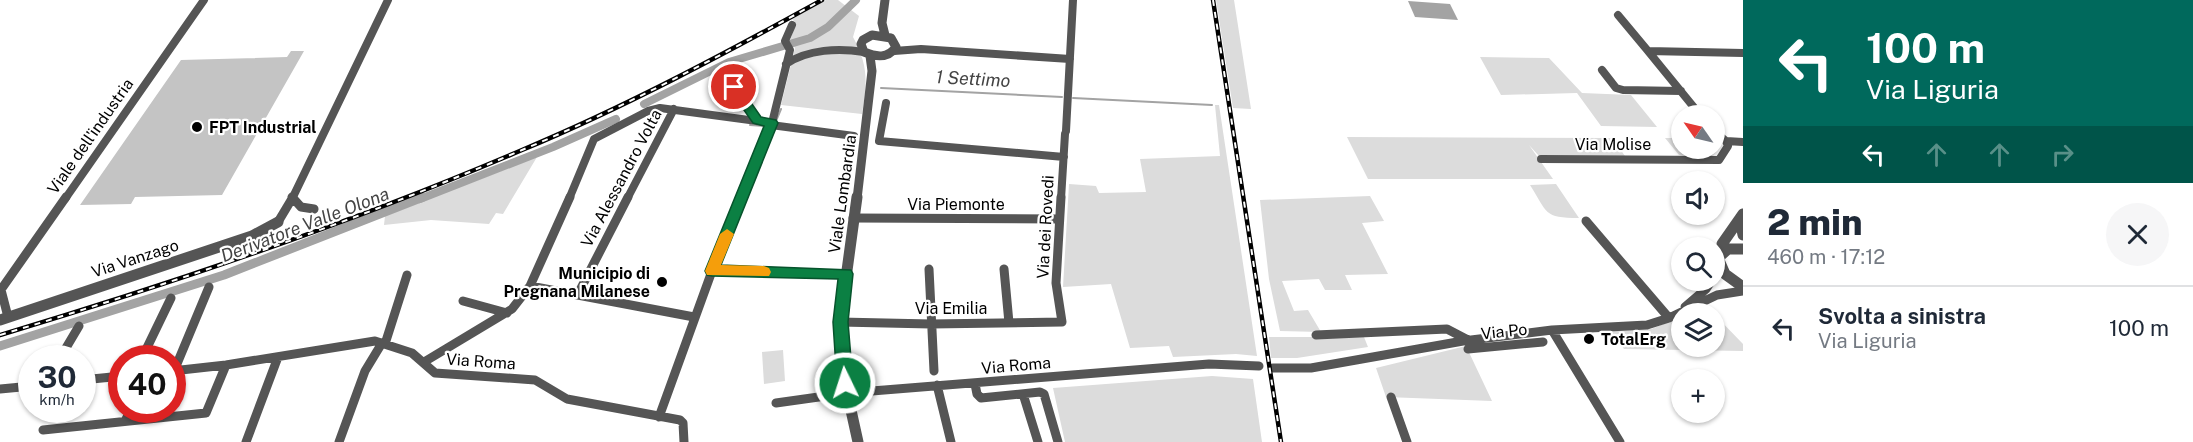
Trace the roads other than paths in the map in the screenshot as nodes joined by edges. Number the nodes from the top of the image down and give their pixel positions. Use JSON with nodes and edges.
{"nodes":[{"id":1,"x":204,"y":0,"type":"edge"},
{"id":2,"x":388,"y":0,"type":"edge"},
{"id":3,"x":885,"y":0,"type":"edge"},
{"id":4,"x":1073,"y":0,"type":"edge"},
{"id":5,"x":1618,"y":15,"type":"dead end"},
{"id":6,"x":882,"y":23,"type":"junction"},
{"id":7,"x":792,"y":25,"type":"dead end"},
{"id":8,"x":872,"y":35,"type":"junction"},
{"id":9,"x":885,"y":35,"type":"junction"},
{"id":10,"x":787,"y":45,"type":"joint"},
{"id":11,"x":894,"y":47,"type":"junction"},
{"id":12,"x":1648,"y":51,"type":"junction"},
{"id":13,"x":1743,"y":53,"type":"edge"},
{"id":14,"x":867,"y":54,"type":"junction"},
{"id":15,"x":882,"y":57,"type":"junction"},
{"id":16,"x":1070,"y":59,"type":"junction"},
{"id":17,"x":786,"y":64,"type":"junction"},
{"id":18,"x":1602,"y":70,"type":"dead end"},
{"id":19,"x":872,"y":71,"type":"junction"},
{"id":20,"x":734,"y":87,"type":"dead end"},
{"id":21,"x":1681,"y":91,"type":"junction"},
{"id":22,"x":886,"y":103,"type":"dead end"},
{"id":23,"x":1692,"y":105,"type":"edge"},
{"id":24,"x":675,"y":109,"type":"junction"},
{"id":25,"x":757,"y":120,"type":"junction"},
{"id":26,"x":771,"y":124,"type":"junction"},
{"id":27,"x":854,"y":136,"type":"dead end"},
{"id":28,"x":1726,"y":141,"type":"joint"},
{"id":29,"x":1743,"y":142,"type":"edge"},
{"id":30,"x":1064,"y":157,"type":"junction"},
{"id":31,"x":1541,"y":159,"type":"dead end"},
{"id":32,"x":292,"y":197,"type":"junction"},
{"id":33,"x":314,"y":210,"type":"dead end"},
{"id":34,"x":1741,"y":217,"type":"edge"},
{"id":35,"x":853,"y":218,"type":"junction"},
{"id":36,"x":1059,"y":219,"type":"junction"},
{"id":37,"x":1586,"y":221,"type":"dead end"},
{"id":38,"x":278,"y":222,"type":"joint"},
{"id":39,"x":1743,"y":235,"type":"edge"},
{"id":40,"x":1725,"y":240,"type":"edge"},
{"id":41,"x":1743,"y":249,"type":"edge"},
{"id":42,"x":1725,"y":251,"type":"edge"},
{"id":43,"x":929,"y":269,"type":"dead end"},
{"id":44,"x":1004,"y":269,"type":"dead end"},
{"id":45,"x":712,"y":271,"type":"junction"},
{"id":46,"x":846,"y":274,"type":"junction"},
{"id":47,"x":1725,"y":274,"type":"edge"},
{"id":48,"x":407,"y":275,"type":"dead end"},
{"id":49,"x":530,"y":286,"type":"junction"},
{"id":50,"x":209,"y":287,"type":"dead end"},
{"id":51,"x":1743,"y":289,"type":"edge"},
{"id":52,"x":0,"y":290,"type":"edge"},
{"id":53,"x":1704,"y":291,"type":"edge"},
{"id":54,"x":1727,"y":292,"type":"joint"},
{"id":55,"x":578,"y":294,"type":"junction"},
{"id":56,"x":171,"y":298,"type":"dead end"},
{"id":57,"x":463,"y":301,"type":"dead end"},
{"id":58,"x":1689,"y":303,"type":"edge"},
{"id":59,"x":1703,"y":303,"type":"edge"},
{"id":60,"x":507,"y":313,"type":"junction"},
{"id":61,"x":1671,"y":316,"type":"edge"},
{"id":62,"x":694,"y":317,"type":"junction"},
{"id":63,"x":1671,"y":317,"type":"edge"},
{"id":64,"x":4,"y":319,"type":"edge"},
{"id":65,"x":840,"y":322,"type":"junction"},
{"id":66,"x":1062,"y":322,"type":"joint"},
{"id":67,"x":1009,"y":323,"type":"junction"},
{"id":68,"x":931,"y":324,"type":"junction"},
{"id":69,"x":78,"y":326,"type":"dead end"},
{"id":70,"x":1552,"y":330,"type":"junction"},
{"id":71,"x":1317,"y":335,"type":"dead end"},
{"id":72,"x":1490,"y":337,"type":"junction"},
{"id":73,"x":1543,"y":342,"type":"dead end"},
{"id":74,"x":383,"y":343,"type":"junction"},
{"id":75,"x":1466,"y":343,"type":"junction"},
{"id":76,"x":67,"y":345,"type":"edge"},
{"id":77,"x":148,"y":345,"type":"edge"},
{"id":78,"x":184,"y":345,"type":"edge"},
{"id":79,"x":1498,"y":346,"type":"junction"},
{"id":80,"x":278,"y":357,"type":"junction"},
{"id":81,"x":424,"y":362,"type":"junction"},
{"id":82,"x":226,"y":365,"type":"junction"},
{"id":83,"x":1259,"y":366,"type":"dead end"},
{"id":84,"x":1273,"y":368,"type":"dead end"},
{"id":85,"x":186,"y":370,"type":"edge"},
{"id":86,"x":934,"y":371,"type":"dead end"},
{"id":87,"x":975,"y":384,"type":"junction"},
{"id":88,"x":937,"y":385,"type":"junction"},
{"id":89,"x":18,"y":387,"type":"edge"},
{"id":90,"x":0,"y":389,"type":"edge"},
{"id":91,"x":847,"y":393,"type":"junction"},
{"id":92,"x":1023,"y":394,"type":"junction"},
{"id":93,"x":1391,"y":397,"type":"dead end"},
{"id":94,"x":776,"y":403,"type":"dead end"},
{"id":95,"x":186,"y":415,"type":"edge"},
{"id":96,"x":659,"y":417,"type":"junction"},
{"id":97,"x":108,"y":423,"type":"edge"},
{"id":98,"x":43,"y":430,"type":"dead end"},
{"id":99,"x":246,"y":442,"type":"edge"},
{"id":100,"x":339,"y":442,"type":"edge"},
{"id":101,"x":684,"y":442,"type":"edge"},
{"id":102,"x":858,"y":442,"type":"edge"},
{"id":103,"x":951,"y":442,"type":"edge"},
{"id":104,"x":1038,"y":442,"type":"edge"},
{"id":105,"x":1058,"y":442,"type":"edge"},
{"id":106,"x":1407,"y":442,"type":"edge"},
{"id":107,"x":1620,"y":442,"type":"edge"}],
"edges":[{"from":1,"to":52,"type":"street","name":"Viale dell'industria"},
{"from":2,"to":32,"type":"street"},
{"from":3,"to":6,"type":"street"},
{"from":4,"to":16,"type":"street","name":"Via dei Rovedi"},
{"from":5,"to":12,"type":"street"},
{"from":6,"to":8,"type":"street"},
{"from":6,"to":9,"type":"street"},
{"from":7,"to":10,"type":"street"},
{"from":8,"to":9,"type":"street"},
{"from":8,"to":14,"type":"street"},
{"from":9,"to":11,"type":"street"},
{"from":10,"to":17,"type":"street"},
{"from":11,"to":15,"type":"street"},
{"from":11,"to":16,"type":"street"},
{"from":12,"to":13,"type":"street"},
{"from":12,"to":21,"type":"street"},
{"from":14,"to":15,"type":"street"},
{"from":14,"to":17,"type":"street"},
{"from":14,"to":19,"type":"street","name":"Viale Lombardia"},
{"from":15,"to":19,"type":"street","name":"Viale Lombardia"},
{"from":16,"to":30,"type":"street","name":"Via dei Rovedi"},
{"from":17,"to":26,"type":"street"},
{"from":18,"to":21,"type":"street"},
{"from":19,"to":35,"type":"street","name":"Viale Lombardia"},
{"from":20,"to":25,"type":"street"},
{"from":21,"to":23,"type":"street"},
{"from":22,"to":30,"type":"street"},
{"from":24,"to":25,"type":"street"},
{"from":24,"to":49,"type":"street"},
{"from":24,"to":55,"type":"street","name":"Via Alessandro Volta"},
{"from":25,"to":26,"type":"street"},
{"from":26,"to":27,"type":"street"},
{"from":26,"to":45,"type":"street"},
{"from":28,"to":29,"type":"street"},
{"from":28,"to":31,"type":"street","name":"Via Molise"},
{"from":30,"to":36,"type":"street","name":"Via dei Rovedi"},
{"from":32,"to":33,"type":"street"},
{"from":32,"to":38,"type":"street"},
{"from":34,"to":39,"type":"street"},
{"from":34,"to":40,"type":"street"},
{"from":35,"to":36,"type":"street","name":"Via Piemonte"},
{"from":35,"to":46,"type":"street","name":"Viale Lombardia"},
{"from":36,"to":66,"type":"street","name":"Via dei Rovedi"},
{"from":37,"to":61,"type":"street"},
{"from":38,"to":64,"type":"street","name":"Via Vanzago"},
{"from":41,"to":42,"type":"street"},
{"from":43,"to":68,"type":"street"},
{"from":44,"to":67,"type":"street"},
{"from":45,"to":46,"type":"street"},
{"from":45,"to":62,"type":"street"},
{"from":46,"to":65,"type":"street","name":"Viale Lombardia"},
{"from":47,"to":51,"type":"street"},
{"from":48,"to":74,"type":"street"},
{"from":49,"to":55,"type":"street"},
{"from":49,"to":60,"type":"street"},
{"from":50,"to":78,"type":"street"},
{"from":51,"to":54,"type":"street"},
{"from":52,"to":64,"type":"street","name":"Viale dell'industria"},
{"from":53,"to":58,"type":"street"},
{"from":54,"to":59,"type":"street"},
{"from":55,"to":62,"type":"street"},
{"from":56,"to":77,"type":"street"},
{"from":57,"to":60,"type":"street"},
{"from":60,"to":81,"type":"street"},
{"from":62,"to":96,"type":"street"},
{"from":63,"to":70,"type":"street"},
{"from":65,"to":68,"type":"street","name":"Via Emilia"},
{"from":65,"to":91,"type":"street","name":"Viale Lombardia"},
{"from":66,"to":67,"type":"street","name":"Via Emilia"},
{"from":67,"to":68,"type":"street","name":"Via Emilia"},
{"from":68,"to":86,"type":"street"},
{"from":69,"to":76,"type":"street"},
{"from":70,"to":72,"type":"street"},
{"from":70,"to":107,"type":"street"},
{"from":71,"to":75,"type":"street"},
{"from":72,"to":75,"type":"street"},
{"from":72,"to":79,"type":"street"},
{"from":73,"to":79,"type":"street","name":"Via Po"},
{"from":74,"to":80,"type":"street","name":"Via Roma"},
{"from":74,"to":81,"type":"street","name":"Via Roma"},
{"from":74,"to":100,"type":"street"},
{"from":75,"to":79,"type":"street","name":"Via Po"},
{"from":75,"to":84,"type":"street"},
{"from":80,"to":82,"type":"street","name":"Via Roma"},
{"from":80,"to":99,"type":"street"},
{"from":81,"to":96,"type":"street","name":"Via Roma"},
{"from":82,"to":85,"type":"street","name":"Via Roma"},
{"from":82,"to":95,"type":"street"},
{"from":83,"to":87,"type":"street","name":"Via Roma"},
{"from":87,"to":88,"type":"street","name":"Via Roma"},
{"from":87,"to":92,"type":"street"},
{"from":88,"to":91,"type":"street","name":"Via Roma"},
{"from":88,"to":103,"type":"street"},
{"from":89,"to":90,"type":"street"},
{"from":91,"to":94,"type":"street","name":"Via Roma"},
{"from":91,"to":102,"type":"street","name":"Viale Lombardia"},
{"from":92,"to":104,"type":"street"},
{"from":92,"to":105,"type":"street"},
{"from":93,"to":106,"type":"street"},
{"from":96,"to":101,"type":"street","name":"Via Roma"},
{"from":97,"to":98,"type":"street"}]}
